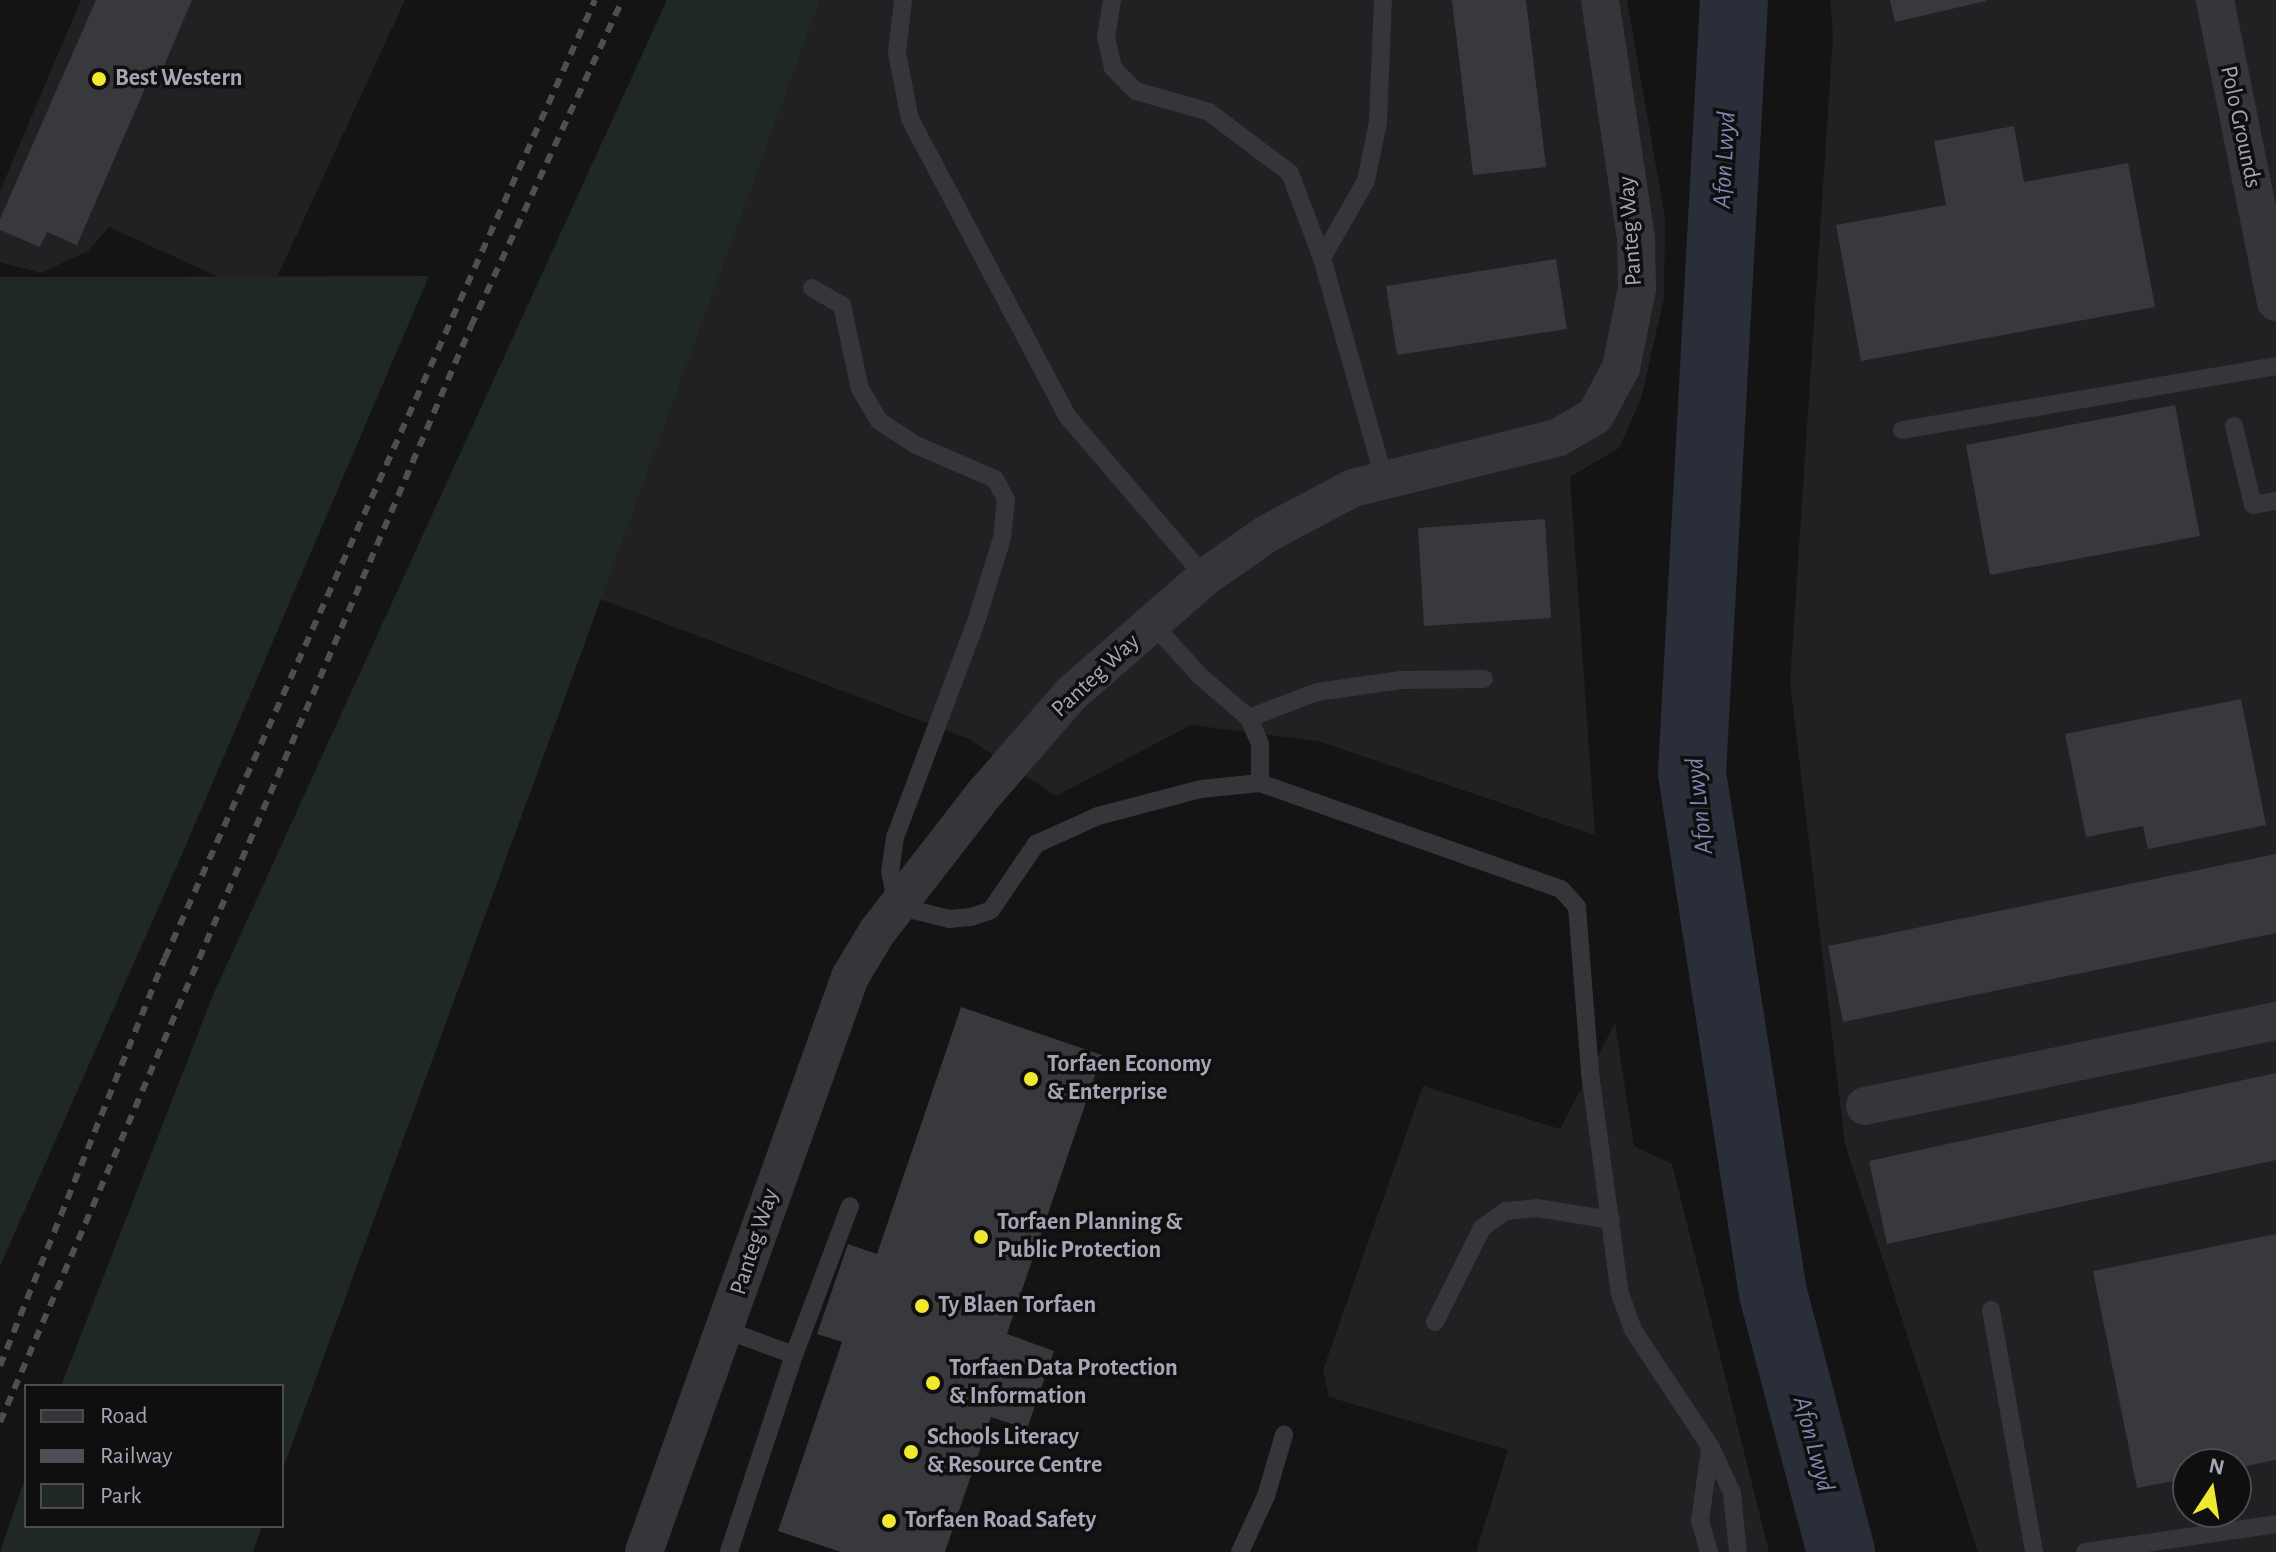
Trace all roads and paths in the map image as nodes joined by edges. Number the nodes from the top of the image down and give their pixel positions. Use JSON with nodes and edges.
{"nodes":[{"id":1,"x":903,"y":0,"type":"edge"},
{"id":2,"x":1112,"y":0,"type":"edge"},
{"id":3,"x":1383,"y":0,"type":"edge"},
{"id":4,"x":1600,"y":0,"type":"edge"},
{"id":5,"x":2215,"y":0,"type":"edge"},
{"id":6,"x":1322,"y":258,"type":"junction"},
{"id":7,"x":812,"y":288,"type":"dead end"},
{"id":8,"x":2276,"y":302,"type":"edge"},
{"id":9,"x":2276,"y":366,"type":"edge"},
{"id":10,"x":2234,"y":426,"type":"dead end"},
{"id":11,"x":1902,"y":430,"type":"dead end"},
{"id":12,"x":1384,"y":478,"type":"junction"},
{"id":13,"x":2276,"y":501,"type":"edge"},
{"id":14,"x":1205,"y":577,"type":"junction"},
{"id":15,"x":1153,"y":624,"type":"junction"},
{"id":16,"x":1484,"y":679,"type":"dead end"},
{"id":17,"x":1249,"y":718,"type":"junction"},
{"id":18,"x":1260,"y":783,"type":"junction"},
{"id":19,"x":897,"y":906,"type":"junction"},
{"id":20,"x":2276,"y":1021,"type":"edge"},
{"id":21,"x":1865,"y":1106,"type":"dead end"},
{"id":22,"x":850,"y":1206,"type":"dead end"},
{"id":23,"x":1611,"y":1220,"type":"junction"},
{"id":24,"x":1991,"y":1310,"type":"dead end"},
{"id":25,"x":1435,"y":1322,"type":"dead end"},
{"id":26,"x":726,"y":1330,"type":"junction"},
{"id":27,"x":794,"y":1355,"type":"junction"},
{"id":28,"x":1284,"y":1435,"type":"dead end"},
{"id":29,"x":1711,"y":1448,"type":"junction"},
{"id":30,"x":2276,"y":1524,"type":"edge"},
{"id":31,"x":644,"y":1552,"type":"edge"},
{"id":32,"x":729,"y":1552,"type":"edge"},
{"id":33,"x":1240,"y":1552,"type":"edge"},
{"id":34,"x":1709,"y":1552,"type":"edge"},
{"id":35,"x":1738,"y":1552,"type":"edge"},
{"id":36,"x":2034,"y":1552,"type":"edge"},
{"id":37,"x":2085,"y":1552,"type":"edge"}],
"edges":[{"from":1,"to":14,"type":"lane"},
{"from":2,"to":6,"type":"lane"},
{"from":3,"to":6,"type":"lane"},
{"from":4,"to":12,"type":"street","name":"Panteg Way"},
{"from":5,"to":8,"type":"street","name":"Polo Grounds"},
{"from":6,"to":12,"type":"lane"},
{"from":7,"to":19,"type":"lane"},
{"from":9,"to":11,"type":"lane"},
{"from":10,"to":13,"type":"lane"},
{"from":12,"to":14,"type":"street","name":"Panteg Way"},
{"from":14,"to":15,"type":"street","name":"Panteg Way"},
{"from":15,"to":17,"type":"lane"},
{"from":15,"to":19,"type":"street","name":"Panteg Way"},
{"from":16,"to":17,"type":"lane"},
{"from":17,"to":18,"type":"lane"},
{"from":18,"to":19,"type":"lane"},
{"from":18,"to":23,"type":"lane"},
{"from":19,"to":26,"type":"street","name":"Panteg Way"},
{"from":20,"to":21,"type":"street"},
{"from":22,"to":27,"type":"lane"},
{"from":23,"to":25,"type":"lane"},
{"from":23,"to":29,"type":"lane"},
{"from":24,"to":36,"type":"lane"},
{"from":26,"to":27,"type":"lane"},
{"from":26,"to":31,"type":"street","name":"Panteg Way"},
{"from":27,"to":32,"type":"lane"},
{"from":28,"to":33,"type":"lane"},
{"from":29,"to":34,"type":"lane"},
{"from":29,"to":35,"type":"lane"},
{"from":30,"to":37,"type":"lane"}]}
